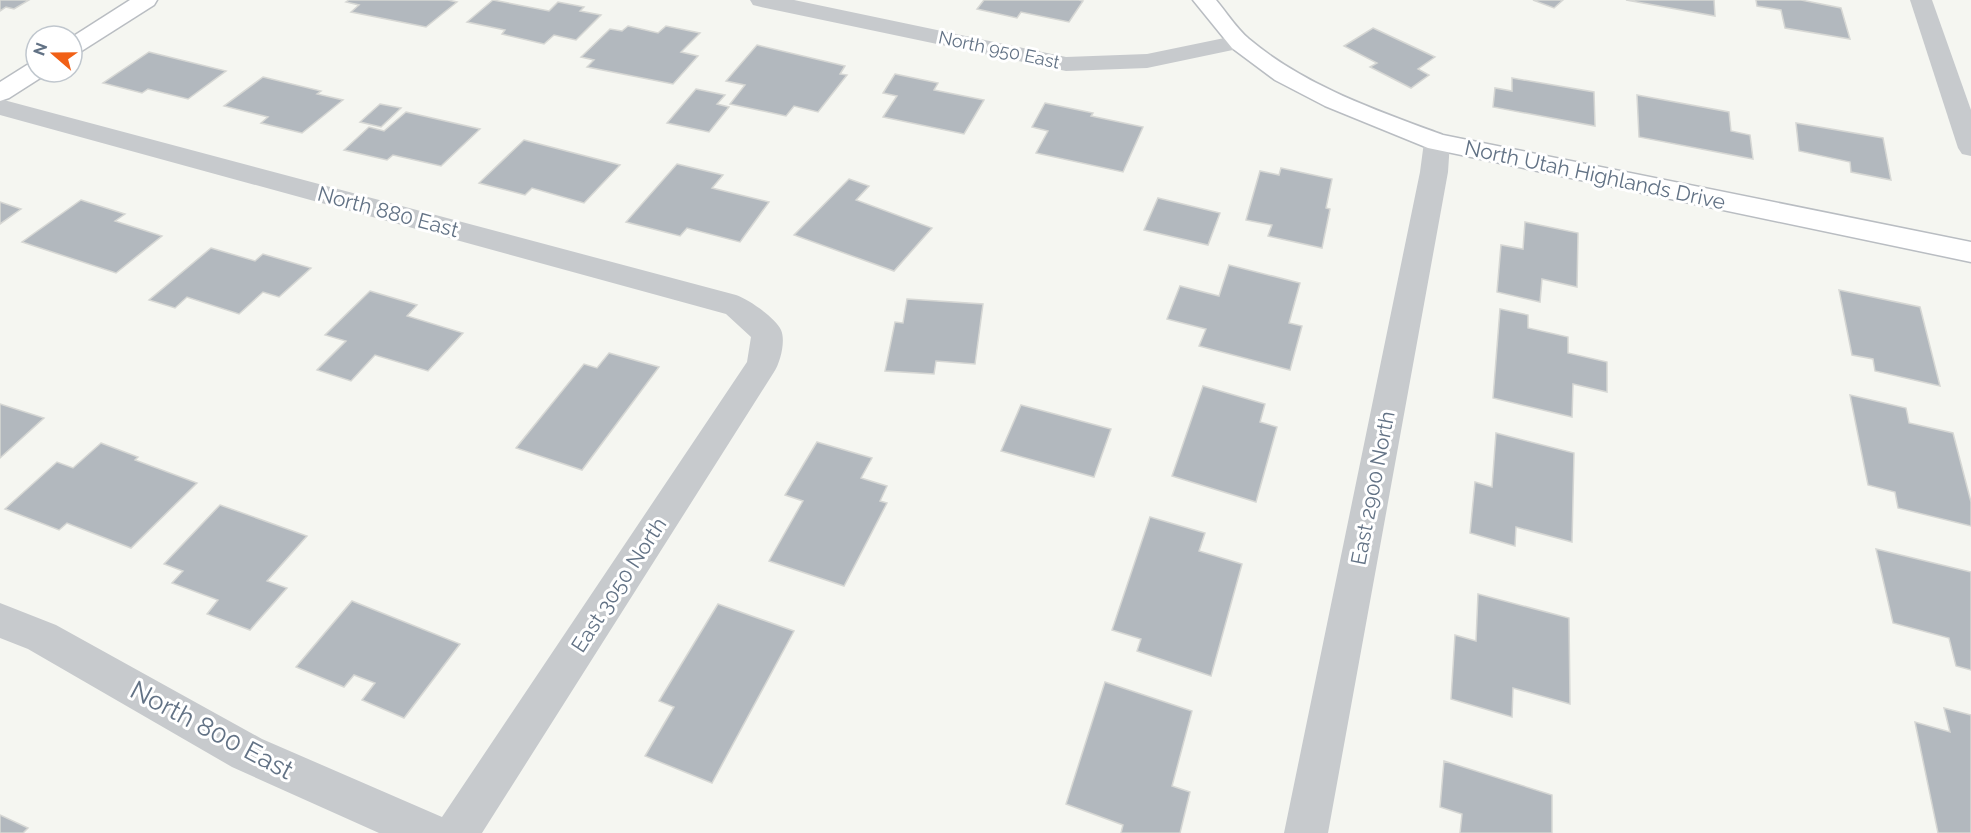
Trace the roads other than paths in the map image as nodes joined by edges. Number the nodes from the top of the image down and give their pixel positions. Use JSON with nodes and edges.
{"nodes":[{"id":1,"x":146,"y":0,"type":"edge"},
{"id":2,"x":761,"y":0,"type":"edge"},
{"id":3,"x":1204,"y":0,"type":"edge"},
{"id":4,"x":1921,"y":0,"type":"edge"},
{"id":5,"x":84,"y":39,"type":"edge"},
{"id":6,"x":1239,"y":42,"type":"junction"},
{"id":7,"x":24,"y":78,"type":"edge"},
{"id":8,"x":0,"y":93,"type":"edge"},
{"id":9,"x":0,"y":107,"type":"edge"},
{"id":10,"x":1437,"y":142,"type":"junction"},
{"id":11,"x":1971,"y":148,"type":"edge"},
{"id":12,"x":1971,"y":252,"type":"edge"},
{"id":13,"x":767,"y":333,"type":"joint"},
{"id":14,"x":0,"y":620,"type":"edge"},
{"id":15,"x":428,"y":833,"type":"edge"},
{"id":16,"x":457,"y":833,"type":"edge"},
{"id":17,"x":1306,"y":833,"type":"edge"}],
"edges":[{"from":1,"to":5,"type":"street"},
{"from":2,"to":6,"type":"street","name":"North 950 East"},
{"from":3,"to":6,"type":"street","name":"North Utah Highlands Drive"},
{"from":4,"to":11,"type":"street"},
{"from":6,"to":10,"type":"street","name":"North Utah Highlands Drive"},
{"from":7,"to":8,"type":"street"},
{"from":9,"to":13,"type":"street","name":"North 880 East"},
{"from":10,"to":12,"type":"street","name":"North Utah Highlands Drive"},
{"from":10,"to":17,"type":"street","name":"East 2900 North"},
{"from":13,"to":16,"type":"street","name":"East 3050 North"},
{"from":14,"to":15,"type":"street","name":"North 800 East"}]}
